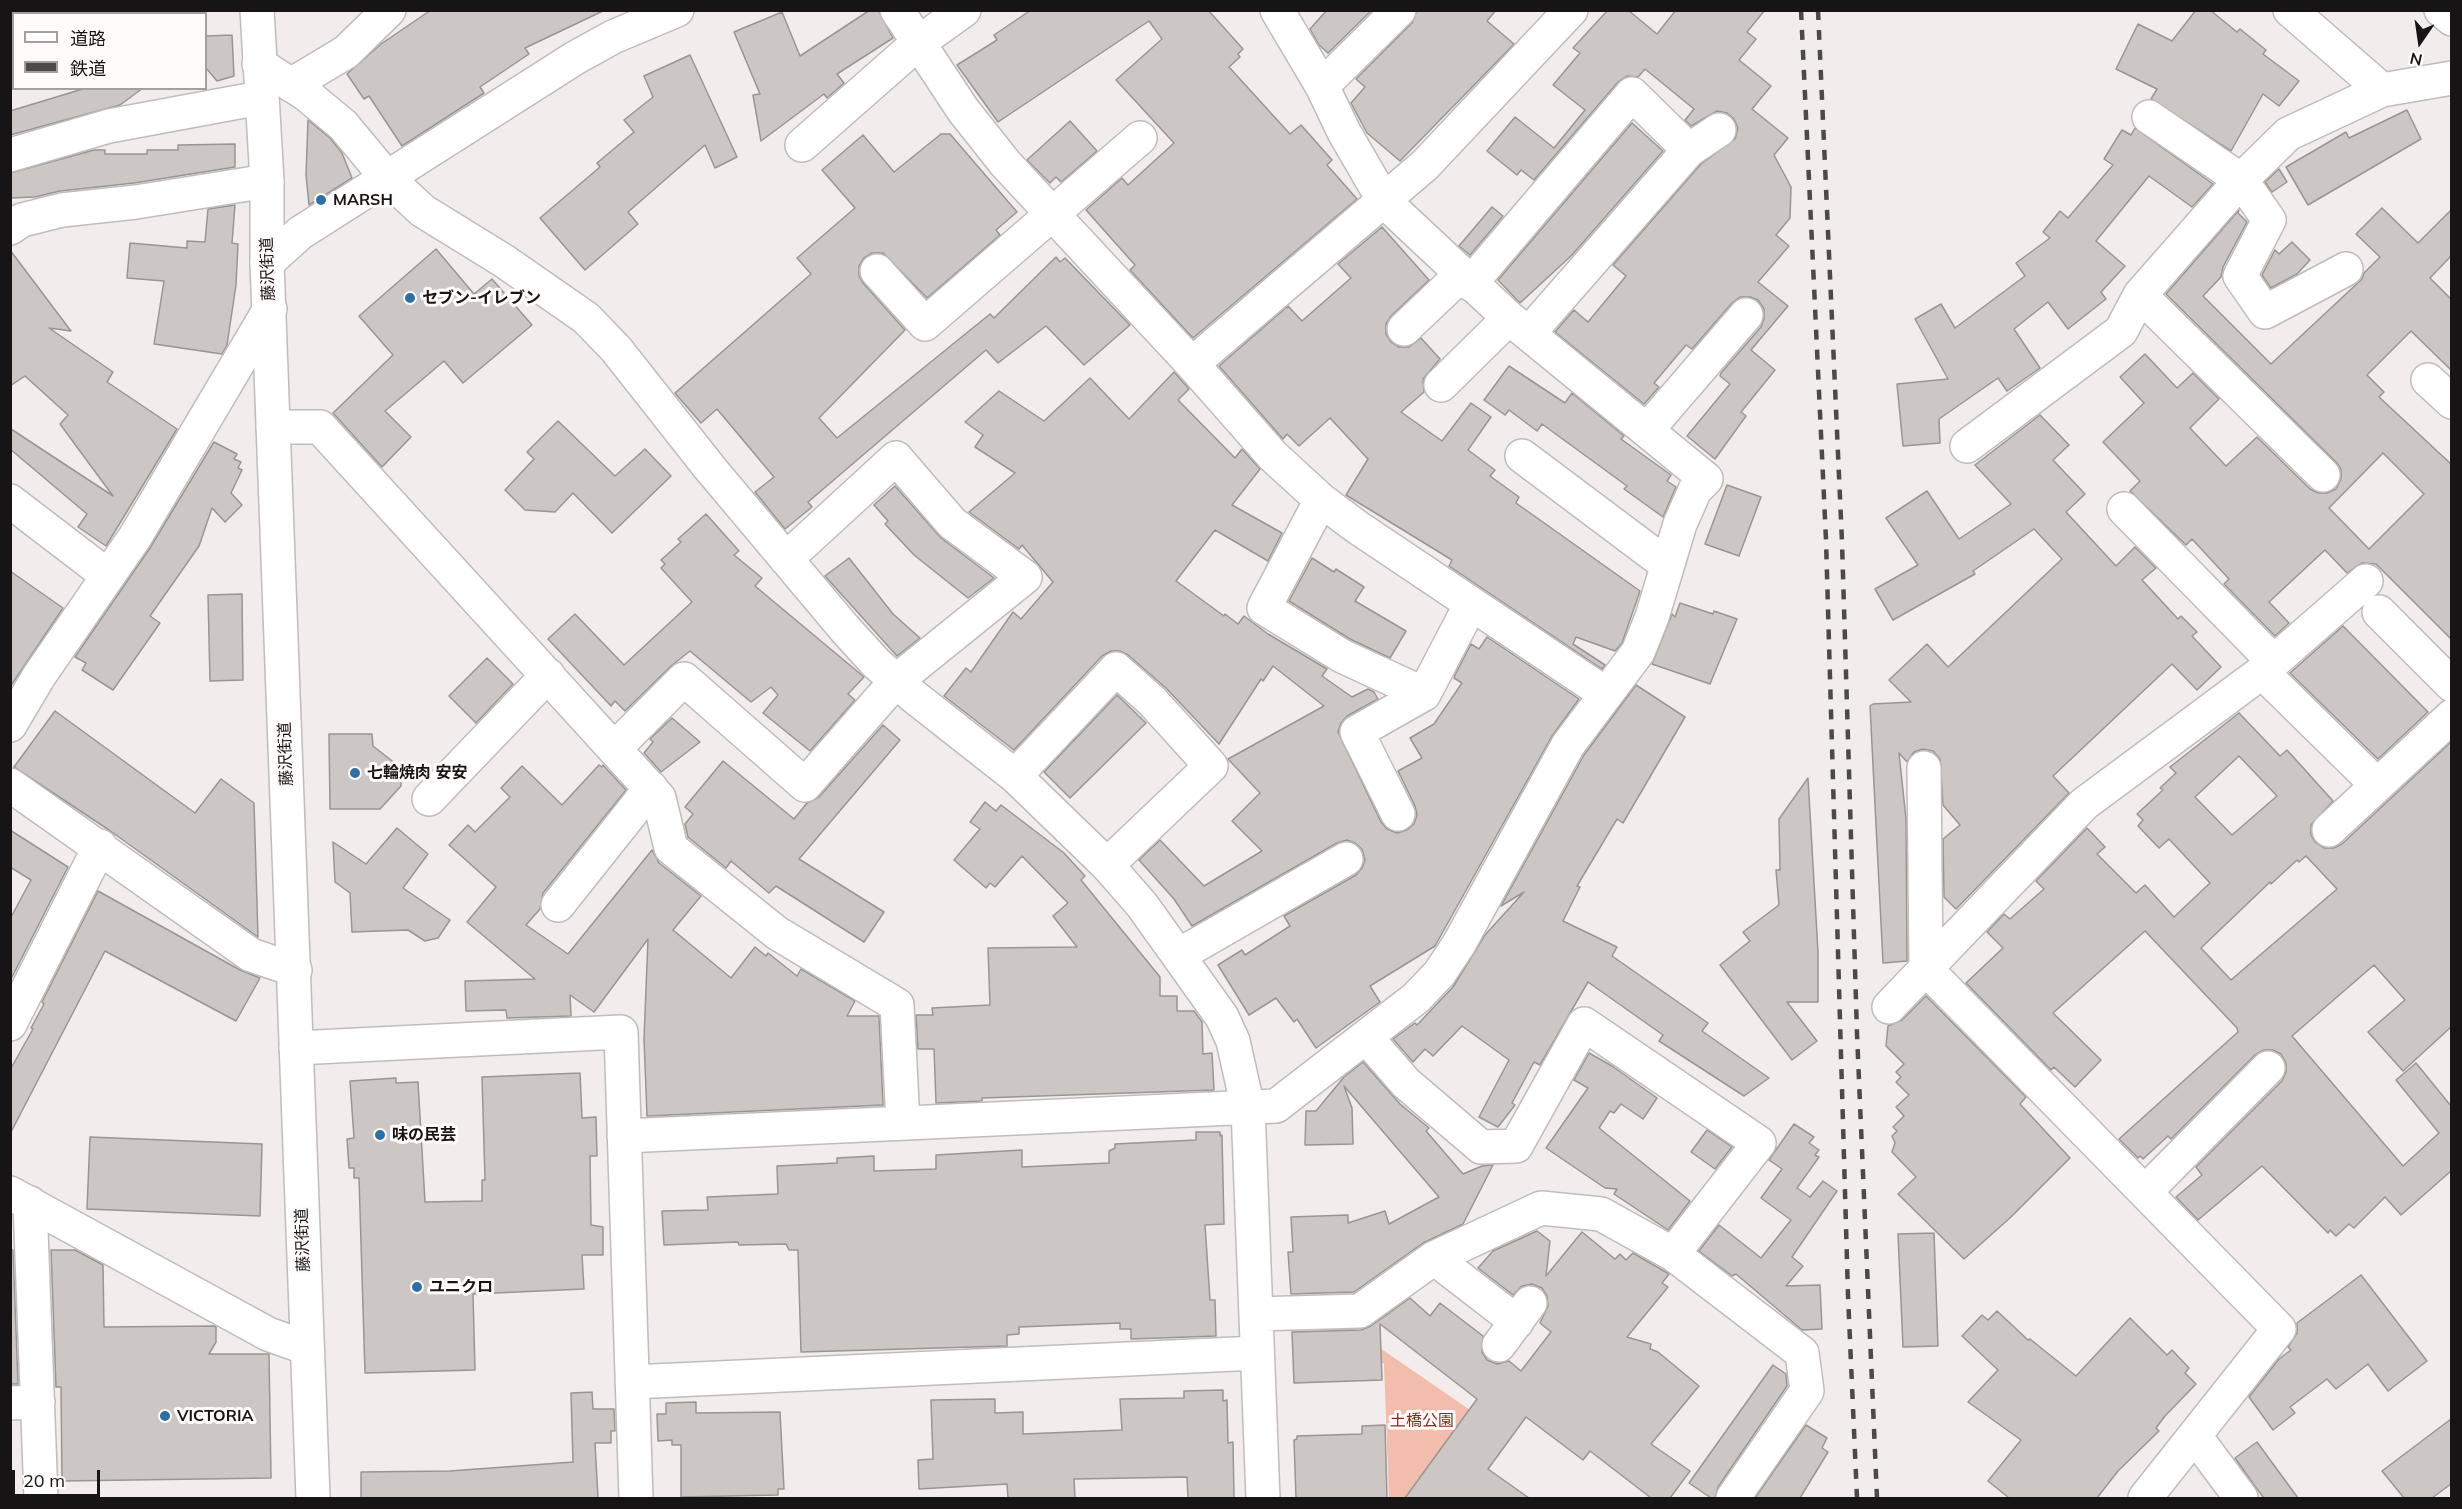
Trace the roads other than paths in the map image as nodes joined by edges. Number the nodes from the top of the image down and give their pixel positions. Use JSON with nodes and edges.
{"nodes":[{"id":1,"x":389,"y":10,"type":"edge"},
{"id":2,"x":677,"y":10,"type":"edge"},
{"id":3,"x":897,"y":10,"type":"edge"},
{"id":4,"x":964,"y":10,"type":"edge"},
{"id":5,"x":1277,"y":10,"type":"edge"},
{"id":6,"x":1400,"y":10,"type":"edge"},
{"id":7,"x":1571,"y":10,"type":"edge"},
{"id":8,"x":2290,"y":10,"type":"edge"},
{"id":9,"x":2441,"y":10,"type":"edge"},
{"id":10,"x":257,"y":11,"type":"edge"},
{"id":11,"x":2451,"y":19,"type":"edge"},
{"id":12,"x":918,"y":43,"type":"junction"},
{"id":13,"x":259,"y":64,"type":"junction"},
{"id":14,"x":2451,"y":78,"type":"edge"},
{"id":15,"x":291,"y":85,"type":"junction"},
{"id":16,"x":1322,"y":86,"type":"junction"},
{"id":17,"x":2382,"y":90,"type":"junction"},
{"id":18,"x":260,"y":98,"type":"junction"},
{"id":19,"x":2149,"y":117,"type":"dead end"},
{"id":20,"x":1719,"y":130,"type":"dead end"},
{"id":21,"x":1140,"y":138,"type":"dead end"},
{"id":22,"x":802,"y":145,"type":"dead end"},
{"id":23,"x":1689,"y":150,"type":"junction"},
{"id":24,"x":10,"y":155,"type":"edge"},
{"id":25,"x":387,"y":178,"type":"junction"},
{"id":26,"x":2241,"y":180,"type":"junction"},
{"id":27,"x":267,"y":182,"type":"junction"},
{"id":28,"x":1384,"y":201,"type":"junction"},
{"id":29,"x":1053,"y":212,"type":"junction"},
{"id":30,"x":10,"y":228,"type":"edge"},
{"id":31,"x":267,"y":263,"type":"junction"},
{"id":32,"x":2346,"y":269,"type":"dead end"},
{"id":33,"x":877,"y":271,"type":"dead end"},
{"id":34,"x":1465,"y":279,"type":"junction"},
{"id":35,"x":2140,"y":295,"type":"junction"},
{"id":36,"x":270,"y":309,"type":"junction"},
{"id":37,"x":1746,"y":315,"type":"dead end"},
{"id":38,"x":1519,"y":326,"type":"junction"},
{"id":39,"x":1404,"y":329,"type":"dead end"},
{"id":40,"x":1192,"y":364,"type":"junction"},
{"id":41,"x":2428,"y":380,"type":"dead end"},
{"id":42,"x":1441,"y":385,"type":"dead end"},
{"id":43,"x":2451,"y":402,"type":"edge"},
{"id":44,"x":273,"y":427,"type":"junction"},
{"id":45,"x":1647,"y":430,"type":"junction"},
{"id":46,"x":1967,"y":446,"type":"dead end"},
{"id":47,"x":1522,"y":456,"type":"dead end"},
{"id":48,"x":2323,"y":475,"type":"dead end"},
{"id":49,"x":1321,"y":500,"type":"junction"},
{"id":50,"x":10,"y":501,"type":"edge"},
{"id":51,"x":2124,"y":509,"type":"dead end"},
{"id":52,"x":786,"y":558,"type":"junction"},
{"id":53,"x":1666,"y":564,"type":"junction"},
{"id":54,"x":108,"y":576,"type":"junction"},
{"id":55,"x":2366,"y":581,"type":"dead end"},
{"id":56,"x":1471,"y":604,"type":"junction"},
{"id":57,"x":2379,"y":612,"type":"dead end"},
{"id":58,"x":2268,"y":667,"type":"junction"},
{"id":59,"x":548,"y":675,"type":"junction"},
{"id":60,"x":896,"y":681,"type":"junction"},
{"id":61,"x":2451,"y":685,"type":"edge"},
{"id":62,"x":1424,"y":694,"type":"junction"},
{"id":63,"x":1606,"y":694,"type":"junction"},
{"id":64,"x":2451,"y":716,"type":"edge"},
{"id":65,"x":10,"y":725,"type":"edge"},
{"id":66,"x":615,"y":748,"type":"junction"},
{"id":67,"x":1924,"y":768,"type":"dead end"},
{"id":68,"x":1015,"y":776,"type":"junction"},
{"id":69,"x":10,"y":785,"type":"edge"},
{"id":70,"x":2377,"y":786,"type":"junction"},
{"id":71,"x":651,"y":788,"type":"junction"},
{"id":72,"x":449,"y":791,"type":"dead end"},
{"id":73,"x":1398,"y":814,"type":"dead end"},
{"id":74,"x":2329,"y":830,"type":"dead end"},
{"id":75,"x":100,"y":846,"type":"junction"},
{"id":76,"x":1347,"y":859,"type":"dead end"},
{"id":77,"x":1107,"y":866,"type":"junction"},
{"id":78,"x":558,"y":905,"type":"dead end"},
{"id":79,"x":1179,"y":956,"type":"junction"},
{"id":80,"x":1926,"y":969,"type":"junction"},
{"id":81,"x":295,"y":970,"type":"junction"},
{"id":82,"x":1889,"y":1006,"type":"dead end"},
{"id":83,"x":10,"y":1024,"type":"edge"},
{"id":84,"x":1366,"y":1037,"type":"junction"},
{"id":85,"x":296,"y":1048,"type":"junction"},
{"id":86,"x":2268,"y":1068,"type":"dead end"},
{"id":87,"x":1248,"y":1108,"type":"junction"},
{"id":88,"x":903,"y":1123,"type":"junction"},
{"id":89,"x":624,"y":1136,"type":"junction"},
{"id":90,"x":2145,"y":1192,"type":"junction"},
{"id":91,"x":20,"y":1198,"type":"edge"},
{"id":92,"x":1673,"y":1254,"type":"junction"},
{"id":93,"x":1434,"y":1258,"type":"junction"},
{"id":94,"x":1256,"y":1314,"type":"junction"},
{"id":95,"x":1515,"y":1323,"type":"dead end"},
{"id":96,"x":307,"y":1348,"type":"junction"},
{"id":97,"x":1257,"y":1353,"type":"junction"},
{"id":98,"x":632,"y":1382,"type":"junction"},
{"id":99,"x":24,"y":1403,"type":"edge"},
{"id":100,"x":2195,"y":1436,"type":"junction"},
{"id":101,"x":41,"y":1498,"type":"edge"},
{"id":102,"x":313,"y":1498,"type":"edge"},
{"id":103,"x":636,"y":1498,"type":"edge"},
{"id":104,"x":1263,"y":1498,"type":"edge"},
{"id":105,"x":1733,"y":1498,"type":"edge"},
{"id":106,"x":2145,"y":1498,"type":"edge"},
{"id":107,"x":2241,"y":1498,"type":"edge"}],
"edges":[{"from":1,"to":15,"type":"main road"},
{"from":2,"to":25,"type":"main road"},
{"from":3,"to":12,"type":"main road"},
{"from":4,"to":12,"type":"main road"},
{"from":5,"to":16,"type":"main road"},
{"from":6,"to":16,"type":"main road"},
{"from":7,"to":28,"type":"main road"},
{"from":8,"to":17,"type":"main road"},
{"from":9,"to":11,"type":"main road"},
{"from":10,"to":13,"type":"main road","name":"藤沢街道"},
{"from":12,"to":22,"type":"main road"},
{"from":12,"to":29,"type":"main road"},
{"from":13,"to":15,"type":"main road"},
{"from":13,"to":18,"type":"main road","name":"藤沢街道"},
{"from":14,"to":17,"type":"main road"},
{"from":15,"to":25,"type":"main road"},
{"from":16,"to":28,"type":"main road"},
{"from":17,"to":26,"type":"main road"},
{"from":18,"to":24,"type":"main road"},
{"from":18,"to":27,"type":"main road","name":"藤沢街道"},
{"from":19,"to":26,"type":"main road"},
{"from":20,"to":23,"type":"main road"},
{"from":21,"to":29,"type":"main road"},
{"from":23,"to":34,"type":"main road"},
{"from":23,"to":38,"type":"main road"},
{"from":25,"to":31,"type":"main road"},
{"from":25,"to":52,"type":"main road"},
{"from":26,"to":32,"type":"main road"},
{"from":26,"to":35,"type":"main road"},
{"from":27,"to":30,"type":"main road"},
{"from":27,"to":31,"type":"main road","name":"藤沢街道"},
{"from":28,"to":34,"type":"main road"},
{"from":28,"to":40,"type":"main road"},
{"from":29,"to":33,"type":"main road"},
{"from":29,"to":40,"type":"main road"},
{"from":31,"to":36,"type":"main road","name":"藤沢街道"},
{"from":34,"to":38,"type":"main road"},
{"from":34,"to":39,"type":"main road"},
{"from":35,"to":46,"type":"main road"},
{"from":35,"to":48,"type":"main road"},
{"from":36,"to":44,"type":"main road","name":"藤沢街道"},
{"from":36,"to":54,"type":"main road"},
{"from":37,"to":45,"type":"main road"},
{"from":38,"to":42,"type":"main road"},
{"from":38,"to":45,"type":"main road"},
{"from":40,"to":49,"type":"main road"},
{"from":41,"to":43,"type":"main road"},
{"from":44,"to":59,"type":"main road"},
{"from":44,"to":81,"type":"main road","name":"藤沢街道"},
{"from":45,"to":53,"type":"main road"},
{"from":47,"to":53,"type":"main road"},
{"from":49,"to":56,"type":"main road"},
{"from":49,"to":62,"type":"main road"},
{"from":50,"to":54,"type":"main road"},
{"from":51,"to":58,"type":"main road"},
{"from":52,"to":60,"type":"main road"},
{"from":52,"to":60,"type":"main road"},
{"from":53,"to":63,"type":"main road"},
{"from":54,"to":65,"type":"main road"},
{"from":55,"to":58,"type":"main road"},
{"from":56,"to":62,"type":"main road"},
{"from":56,"to":63,"type":"main road"},
{"from":57,"to":61,"type":"main road"},
{"from":58,"to":70,"type":"main road"},
{"from":58,"to":80,"type":"main road"},
{"from":59,"to":66,"type":"main road"},
{"from":59,"to":72,"type":"main road"},
{"from":60,"to":66,"type":"main road"},
{"from":60,"to":68,"type":"main road"},
{"from":62,"to":73,"type":"main road"},
{"from":63,"to":84,"type":"main road"},
{"from":64,"to":70,"type":"main road"},
{"from":66,"to":71,"type":"main road"},
{"from":67,"to":80,"type":"main road"},
{"from":68,"to":77,"type":"main road"},
{"from":68,"to":77,"type":"main road"},
{"from":69,"to":75,"type":"main road"},
{"from":70,"to":74,"type":"main road"},
{"from":71,"to":78,"type":"main road"},
{"from":71,"to":88,"type":"main road"},
{"from":75,"to":81,"type":"main road"},
{"from":75,"to":83,"type":"main road"},
{"from":76,"to":79,"type":"main road"},
{"from":77,"to":79,"type":"main road"},
{"from":79,"to":87,"type":"main road"},
{"from":80,"to":82,"type":"main road"},
{"from":80,"to":90,"type":"main road"},
{"from":81,"to":85,"type":"main road","name":"藤沢街道"},
{"from":84,"to":87,"type":"main road"},
{"from":84,"to":92,"type":"main road"},
{"from":85,"to":89,"type":"main road"},
{"from":85,"to":96,"type":"main road","name":"藤沢街道"},
{"from":86,"to":90,"type":"main road"},
{"from":87,"to":88,"type":"main road"},
{"from":87,"to":94,"type":"main road"},
{"from":88,"to":89,"type":"main road"},
{"from":89,"to":98,"type":"main road"},
{"from":90,"to":100,"type":"main road"},
{"from":91,"to":96,"type":"main road"},
{"from":91,"to":99,"type":"main road"},
{"from":92,"to":93,"type":"main road"},
{"from":92,"to":105,"type":"main road"},
{"from":93,"to":94,"type":"main road"},
{"from":93,"to":95,"type":"main road"},
{"from":94,"to":97,"type":"main road"},
{"from":96,"to":102,"type":"main road","name":"藤沢街道"},
{"from":97,"to":98,"type":"main road"},
{"from":97,"to":104,"type":"main road"},
{"from":98,"to":103,"type":"main road"},
{"from":99,"to":101,"type":"main road"},
{"from":100,"to":106,"type":"main road"},
{"from":100,"to":107,"type":"main road"}]}
